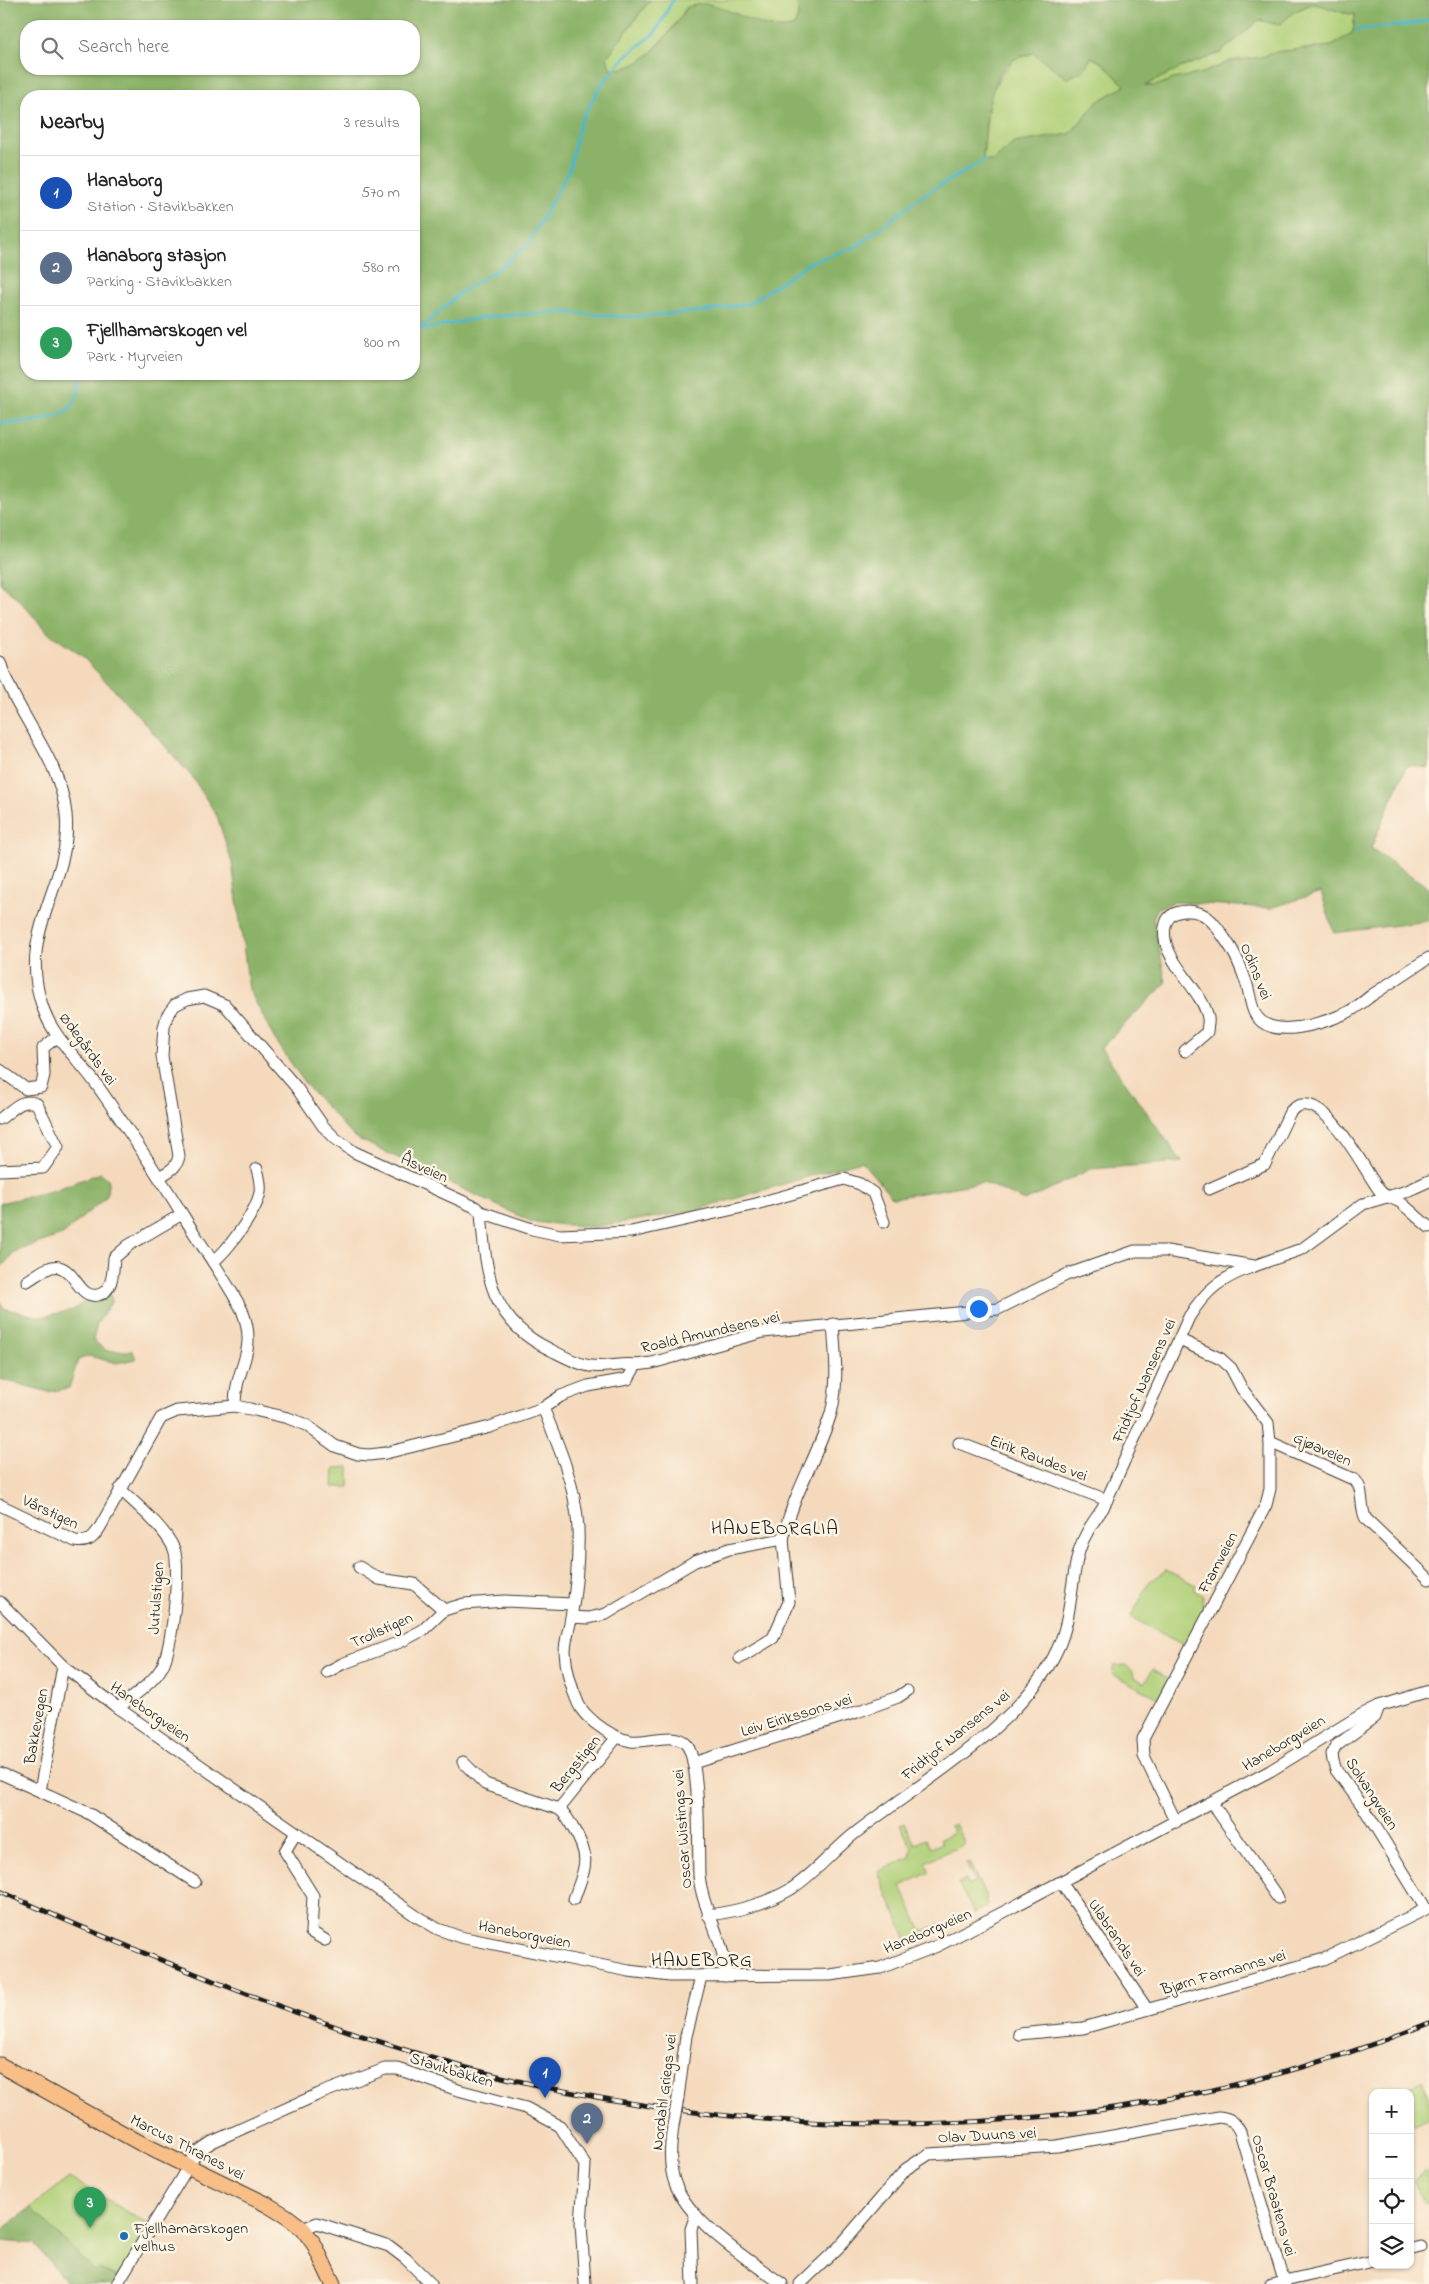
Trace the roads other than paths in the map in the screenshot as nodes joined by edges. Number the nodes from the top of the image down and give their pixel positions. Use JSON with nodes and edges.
{"nodes":[{"id":1,"x":0,"y":662,"type":"edge"},
{"id":2,"x":1429,"y":958,"type":"edge"},
{"id":3,"x":57,"y":1036,"type":"junction"},
{"id":4,"x":1185,"y":1051,"type":"dead end"},
{"id":5,"x":0,"y":1070,"type":"edge"},
{"id":6,"x":30,"y":1095,"type":"junction"},
{"id":7,"x":0,"y":1119,"type":"edge"},
{"id":8,"x":257,"y":1168,"type":"dead end"},
{"id":9,"x":0,"y":1170,"type":"edge"},
{"id":10,"x":159,"y":1177,"type":"junction"},
{"id":11,"x":1429,"y":1180,"type":"edge"},
{"id":12,"x":1209,"y":1189,"type":"dead end"},
{"id":13,"x":1387,"y":1196,"type":"junction"},
{"id":14,"x":481,"y":1212,"type":"junction"},
{"id":15,"x":182,"y":1214,"type":"junction"},
{"id":16,"x":884,"y":1222,"type":"dead end"},
{"id":17,"x":1429,"y":1227,"type":"edge"},
{"id":18,"x":213,"y":1262,"type":"junction"},
{"id":19,"x":1252,"y":1266,"type":"junction"},
{"id":20,"x":28,"y":1280,"type":"dead end"},
{"id":21,"x":833,"y":1324,"type":"junction"},
{"id":22,"x":1180,"y":1340,"type":"junction"},
{"id":23,"x":636,"y":1365,"type":"junction"},
{"id":24,"x":235,"y":1406,"type":"junction"},
{"id":25,"x":543,"y":1408,"type":"junction"},
{"id":26,"x":1270,"y":1442,"type":"junction"},
{"id":27,"x":959,"y":1443,"type":"dead end"},
{"id":28,"x":120,"y":1489,"type":"junction"},
{"id":29,"x":1107,"y":1500,"type":"junction"},
{"id":30,"x":0,"y":1505,"type":"edge"},
{"id":31,"x":783,"y":1539,"type":"junction"},
{"id":32,"x":359,"y":1567,"type":"dead end"},
{"id":33,"x":1429,"y":1579,"type":"edge"},
{"id":34,"x":0,"y":1602,"type":"edge"},
{"id":35,"x":572,"y":1604,"type":"junction"},
{"id":36,"x":444,"y":1610,"type":"junction"},
{"id":37,"x":571,"y":1617,"type":"junction"},
{"id":38,"x":740,"y":1658,"type":"dead end"},
{"id":39,"x":63,"y":1666,"type":"junction"},
{"id":40,"x":327,"y":1672,"type":"dead end"},
{"id":41,"x":907,"y":1691,"type":"dead end"},
{"id":42,"x":1429,"y":1691,"type":"edge"},
{"id":43,"x":1379,"y":1706,"type":"junction"},
{"id":44,"x":118,"y":1708,"type":"junction"},
{"id":45,"x":617,"y":1737,"type":"junction"},
{"id":46,"x":463,"y":1762,"type":"dead end"},
{"id":47,"x":693,"y":1763,"type":"junction"},
{"id":48,"x":0,"y":1773,"type":"edge"},
{"id":49,"x":40,"y":1791,"type":"junction"},
{"id":50,"x":1212,"y":1803,"type":"junction"},
{"id":51,"x":559,"y":1809,"type":"junction"},
{"id":52,"x":1176,"y":1822,"type":"junction"},
{"id":53,"x":296,"y":1833,"type":"junction"},
{"id":54,"x":195,"y":1882,"type":"dead end"},
{"id":55,"x":1061,"y":1882,"type":"junction"},
{"id":56,"x":1278,"y":1898,"type":"dead end"},
{"id":57,"x":574,"y":1899,"type":"dead end"},
{"id":58,"x":1426,"y":1909,"type":"joint"},
{"id":59,"x":708,"y":1915,"type":"junction"},
{"id":60,"x":325,"y":1940,"type":"dead end"},
{"id":61,"x":725,"y":1976,"type":"junction"},
{"id":62,"x":701,"y":1977,"type":"junction"},
{"id":63,"x":1148,"y":2009,"type":"junction"},
{"id":64,"x":1019,"y":2034,"type":"dead end"},
{"id":65,"x":0,"y":2065,"type":"edge"},
{"id":66,"x":1229,"y":2118,"type":"joint"},
{"id":67,"x":189,"y":2167,"type":"junction"},
{"id":68,"x":696,"y":2215,"type":"junction"},
{"id":69,"x":303,"y":2229,"type":"junction"},
{"id":70,"x":1369,"y":2261,"type":"edge"},
{"id":71,"x":1284,"y":2283,"type":"edge"},
{"id":72,"x":118,"y":2284,"type":"edge"},
{"id":73,"x":333,"y":2284,"type":"edge"},
{"id":74,"x":431,"y":2284,"type":"edge"},
{"id":75,"x":585,"y":2284,"type":"edge"},
{"id":76,"x":693,"y":2284,"type":"edge"},
{"id":77,"x":782,"y":2284,"type":"edge"},
{"id":78,"x":800,"y":2284,"type":"edge"},
{"id":79,"x":1271,"y":2284,"type":"edge"}],
"edges":[{"from":1,"to":3,"type":"street","name":"Ødegårds vei"},
{"from":2,"to":4,"type":"street","name":"Odins vei"},
{"from":3,"to":6,"type":"street"},
{"from":3,"to":10,"type":"street","name":"Ødegårds vei"},
{"from":5,"to":6,"type":"street"},
{"from":6,"to":7,"type":"street"},
{"from":6,"to":9,"type":"street"},
{"from":8,"to":18,"type":"street"},
{"from":10,"to":14,"type":"street","name":"Åsveien"},
{"from":10,"to":15,"type":"street","name":"Ødegårds vei"},
{"from":11,"to":13,"type":"street","name":"Fridtjof Nansens vei"},
{"from":12,"to":13,"type":"street"},
{"from":13,"to":17,"type":"street"},
{"from":13,"to":19,"type":"street","name":"Fridtjof Nansens vei"},
{"from":14,"to":16,"type":"street","name":"Åsveien"},
{"from":14,"to":23,"type":"street"},
{"from":15,"to":18,"type":"street","name":"Ødegårds vei"},
{"from":15,"to":20,"type":"street"},
{"from":18,"to":24,"type":"street","name":"Ødegårds vei"},
{"from":19,"to":21,"type":"street","name":"Roald Amundsens vei"},
{"from":19,"to":22,"type":"street","name":"Fridtjof Nansens vei"},
{"from":21,"to":23,"type":"street","name":"Roald Amundsens vei"},
{"from":21,"to":31,"type":"street"},
{"from":22,"to":26,"type":"street","name":"Framveien"},
{"from":22,"to":29,"type":"street","name":"Fridtjof Nansens vei"},
{"from":23,"to":25,"type":"street","name":"Roald Amundsens vei"},
{"from":24,"to":25,"type":"street","name":"Roald Amundsens vei"},
{"from":24,"to":28,"type":"street","name":"Roald Amundsens vei"},
{"from":25,"to":35,"type":"street","name":"Oscar Wistings vei"},
{"from":26,"to":33,"type":"street","name":"Gjøaveien"},
{"from":26,"to":52,"type":"street","name":"Framveien"},
{"from":27,"to":29,"type":"street","name":"Eirik Raudes vei"},
{"from":28,"to":30,"type":"street","name":"Vårstigen"},
{"from":28,"to":44,"type":"street","name":"Jutulstigen"},
{"from":29,"to":59,"type":"street","name":"Fridtjof Nansens vei"},
{"from":31,"to":37,"type":"street"},
{"from":31,"to":38,"type":"street"},
{"from":32,"to":36,"type":"street","name":"Trollstigen"},
{"from":34,"to":39,"type":"street","name":"Haneborgveien"},
{"from":35,"to":36,"type":"street","name":"Trollstigen"},
{"from":35,"to":37,"type":"street","name":"Oscar Wistings vei"},
{"from":36,"to":40,"type":"street","name":"Trollstigen"},
{"from":37,"to":45,"type":"street","name":"Oscar Wistings vei"},
{"from":39,"to":44,"type":"street","name":"Haneborgveien"},
{"from":39,"to":49,"type":"street","name":"Bakkevegen"},
{"from":41,"to":47,"type":"street","name":"Leiv Eirikssons vei"},
{"from":42,"to":43,"type":"street","name":"Haneborgveien"},
{"from":43,"to":50,"type":"street","name":"Haneborgveien"},
{"from":43,"to":58,"type":"street","name":"Solvangveien"},
{"from":44,"to":53,"type":"street","name":"Haneborgveien"},
{"from":45,"to":47,"type":"street","name":"Oscar Wistings vei"},
{"from":45,"to":51,"type":"street","name":"Bergstigen"},
{"from":46,"to":51,"type":"street","name":"Bergstigen"},
{"from":47,"to":59,"type":"street","name":"Oscar Wistings vei"},
{"from":48,"to":49,"type":"street"},
{"from":49,"to":54,"type":"street"},
{"from":50,"to":52,"type":"street","name":"Haneborgveien"},
{"from":50,"to":56,"type":"street"},
{"from":51,"to":57,"type":"street","name":"Bergstigen"},
{"from":52,"to":55,"type":"street","name":"Haneborgveien"},
{"from":53,"to":60,"type":"street"},
{"from":53,"to":62,"type":"street","name":"Haneborgveien"},
{"from":55,"to":61,"type":"street","name":"Haneborgveien"},
{"from":55,"to":63,"type":"street","name":"Ulabrands vei"},
{"from":58,"to":63,"type":"street","name":"Bjørn Farmanns vei"},
{"from":59,"to":61,"type":"street","name":"Oscar Wistings vei"},
{"from":61,"to":62,"type":"street","name":"Haneborgveien"},
{"from":62,"to":68,"type":"street","name":"Nordahl Griegs vei","bridge":true},
{"from":63,"to":64,"type":"street","name":"Bjørn Farmanns vei"},
{"from":65,"to":67,"type":"main road","name":"Marcus Thranes vei"},
{"from":66,"to":71,"type":"street","name":"Oscar Braatens vei"},
{"from":66,"to":78,"type":"street","name":"Olav Duuns vei"},
{"from":67,"to":69,"type":"main road","name":"Marcus Thranes vei"},
{"from":67,"to":72,"type":"street","name":"Stavikbakken"},
{"from":67,"to":75,"type":"street","name":"Stavikbakken"},
{"from":68,"to":76,"type":"street"},
{"from":68,"to":77,"type":"street","name":"Nordahl Griegs vei"},
{"from":69,"to":73,"type":"main road","name":"Marcus Thranes vei"},
{"from":69,"to":74,"type":"street"},
{"from":70,"to":71,"type":"street"},
{"from":71,"to":79,"type":"street"}]}
